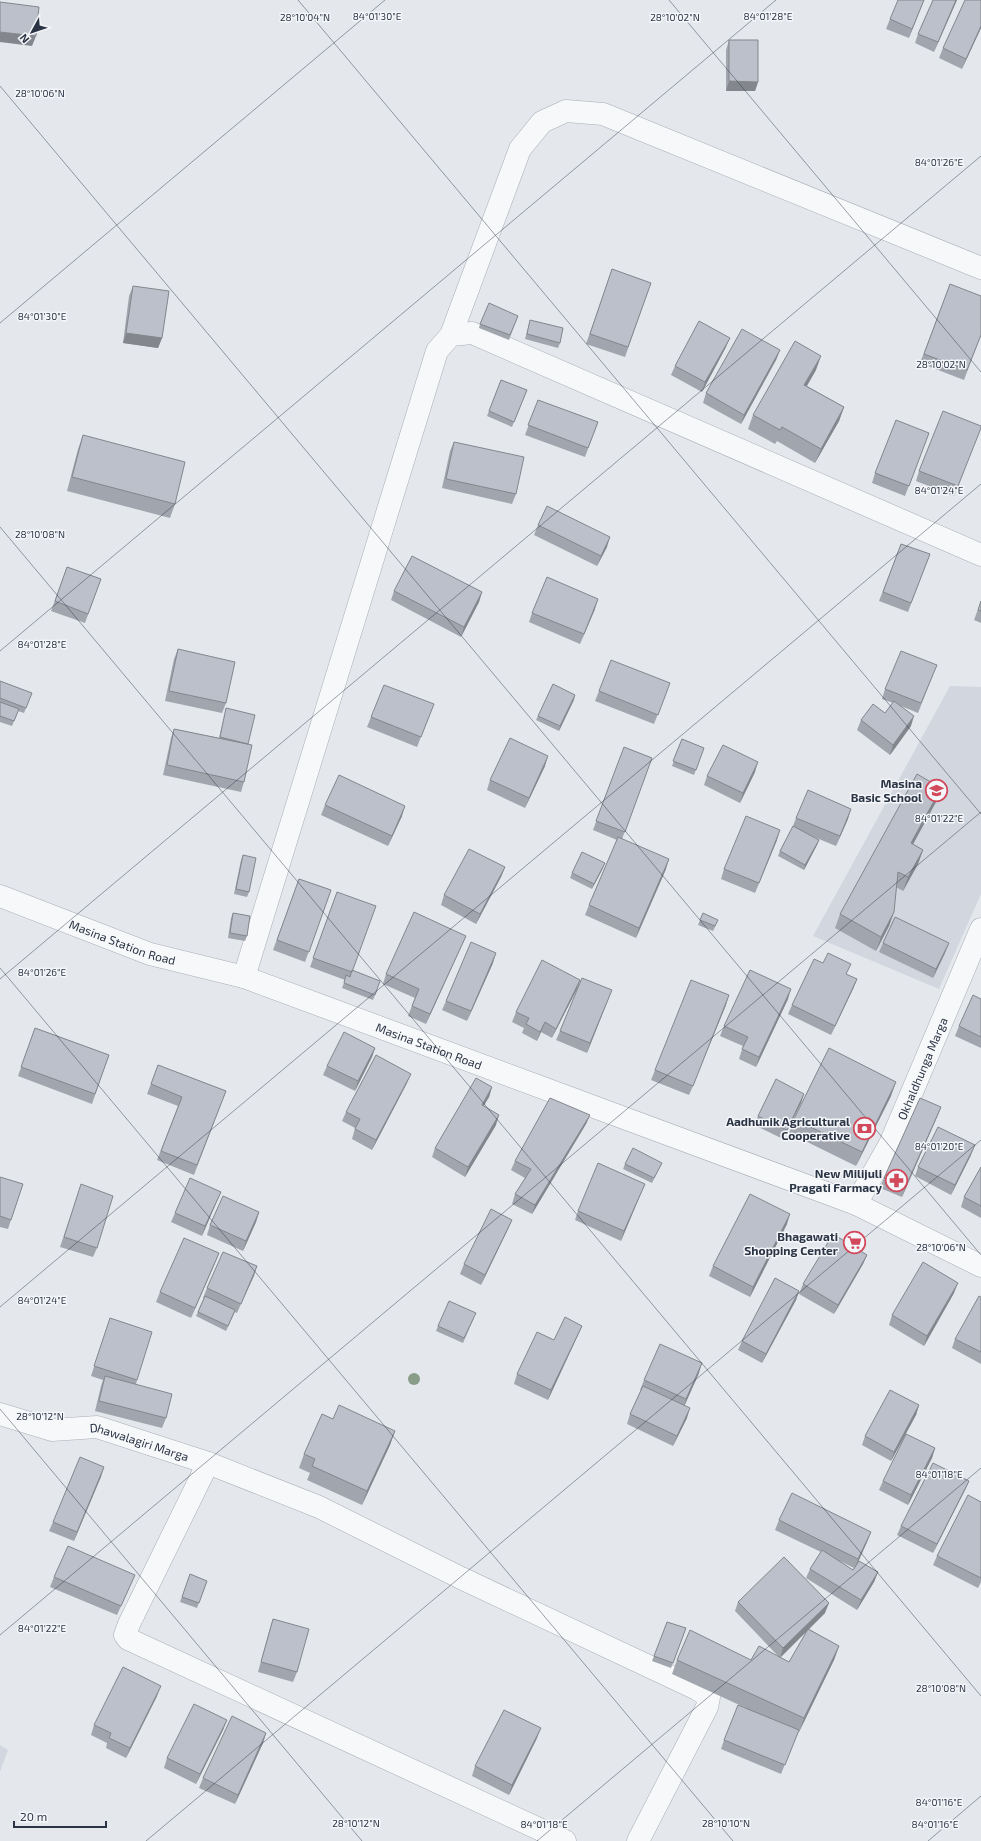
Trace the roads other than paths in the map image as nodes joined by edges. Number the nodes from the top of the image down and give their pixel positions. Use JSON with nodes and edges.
{"nodes":[{"id":1,"x":981,"y":268,"type":"edge"},
{"id":2,"x":451,"y":335,"type":"junction"},
{"id":3,"x":981,"y":555,"type":"edge"},
{"id":4,"x":0,"y":896,"type":"edge"},
{"id":5,"x":981,"y":929,"type":"edge"},
{"id":6,"x":244,"y":977,"type":"junction"},
{"id":7,"x":856,"y":1204,"type":"junction"},
{"id":8,"x":981,"y":1266,"type":"edge"},
{"id":9,"x":0,"y":1414,"type":"edge"},
{"id":10,"x":208,"y":1463,"type":"junction"},
{"id":11,"x":565,"y":1841,"type":"edge"},
{"id":12,"x":638,"y":1841,"type":"edge"}],
"edges":[{"from":1,"to":2,"type":"street"},
{"from":2,"to":3,"type":"street"},
{"from":2,"to":6,"type":"street"},
{"from":4,"to":6,"type":"street","name":"Masina Station Road"},
{"from":5,"to":7,"type":"street","name":"Okhaldhunga Marga"},
{"from":6,"to":7,"type":"street","name":"Masina Station Road"},
{"from":7,"to":8,"type":"street","name":"Masina Station Road"},
{"from":9,"to":10,"type":"street","name":"Dhawalagiri Marga"},
{"from":10,"to":11,"type":"street"},
{"from":10,"to":12,"type":"street","name":"Dhawalagiri Marga"}]}
